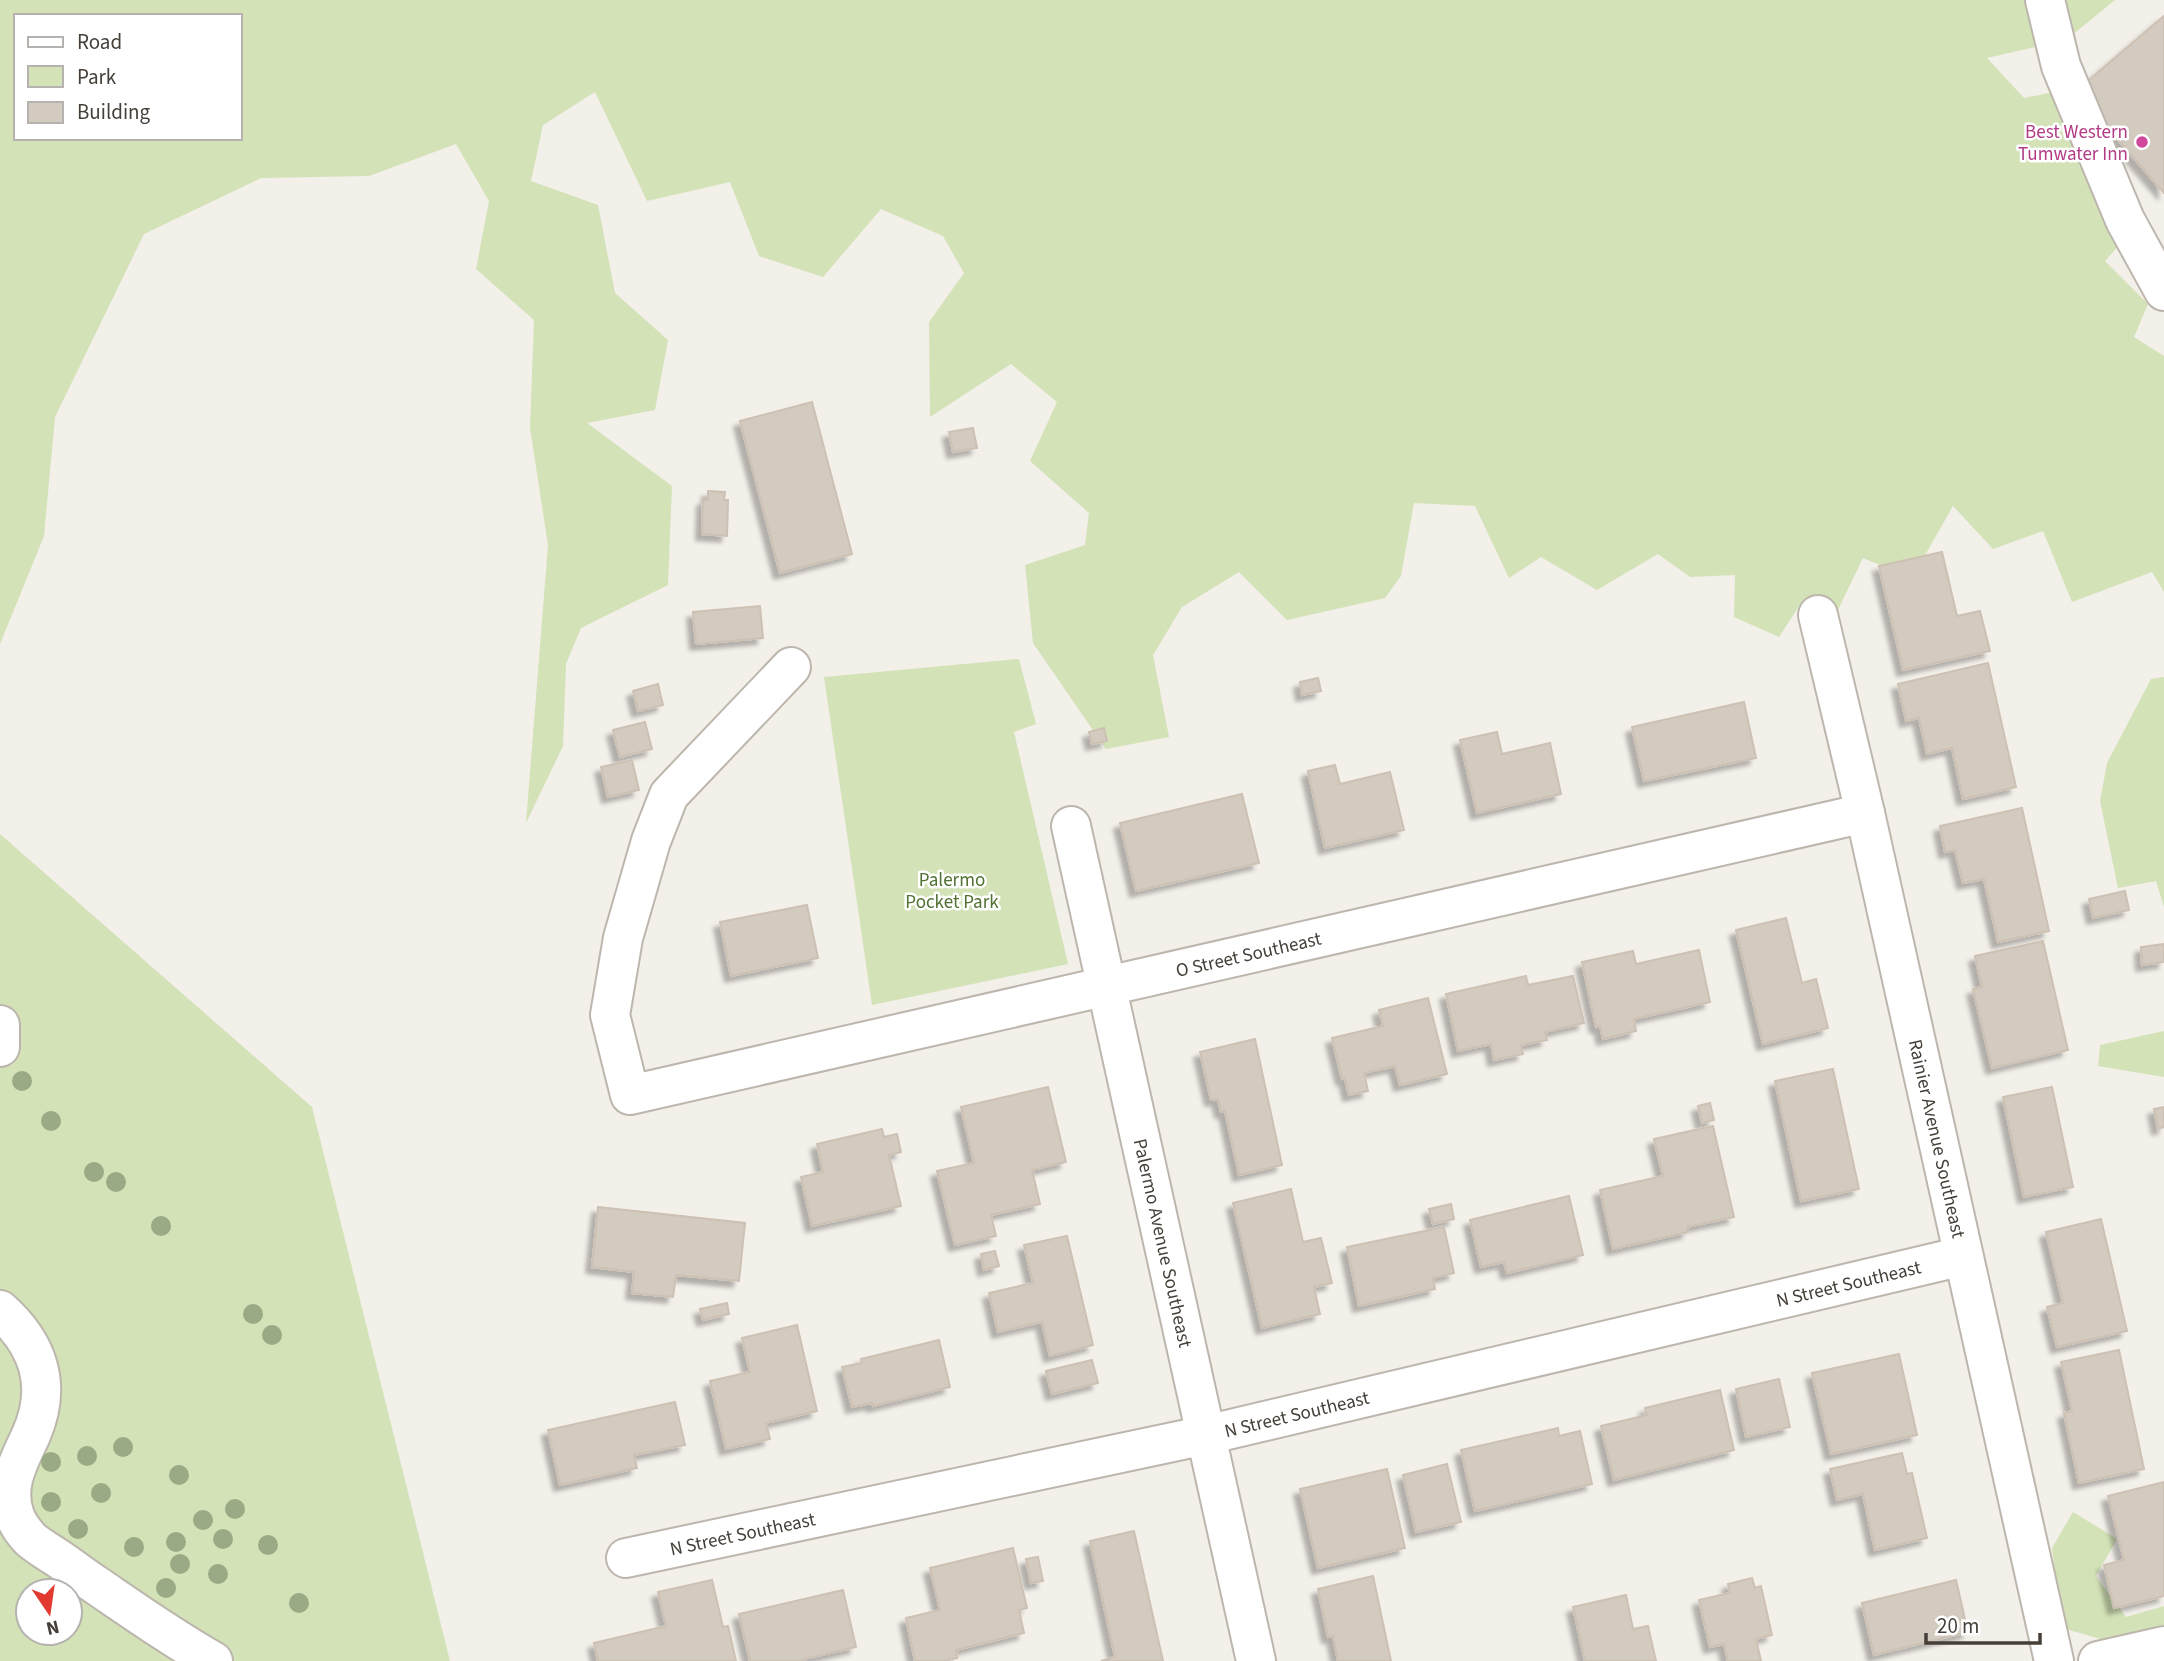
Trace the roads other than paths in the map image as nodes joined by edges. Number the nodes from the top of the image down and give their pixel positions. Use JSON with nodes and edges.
{"nodes":[{"id":1,"x":2045,"y":0,"type":"edge"},
{"id":2,"x":2164,"y":291,"type":"edge"},
{"id":3,"x":1818,"y":615,"type":"dead end"},
{"id":4,"x":791,"y":667,"type":"dead end"},
{"id":5,"x":1865,"y":813,"type":"junction"},
{"id":6,"x":1071,"y":826,"type":"dead end"},
{"id":7,"x":1107,"y":987,"type":"junction"},
{"id":8,"x":0,"y":1025,"type":"edge"},
{"id":9,"x":0,"y":1047,"type":"edge"},
{"id":10,"x":1963,"y":1256,"type":"junction"},
{"id":11,"x":0,"y":1310,"type":"edge"},
{"id":12,"x":1206,"y":1435,"type":"junction"},
{"id":13,"x":626,"y":1558,"type":"dead end"},
{"id":14,"x":2164,"y":1646,"type":"edge"},
{"id":15,"x":213,"y":1661,"type":"edge"},
{"id":16,"x":1255,"y":1661,"type":"edge"},
{"id":17,"x":2054,"y":1661,"type":"edge"},
{"id":18,"x":2098,"y":1661,"type":"edge"}],
"edges":[{"from":1,"to":2,"type":"street"},
{"from":3,"to":5,"type":"street","name":"Rainier Avenue Southeast"},
{"from":4,"to":7,"type":"street","name":"O Street Southeast"},
{"from":5,"to":7,"type":"street","name":"O Street Southeast"},
{"from":5,"to":10,"type":"street","name":"Rainier Avenue Southeast"},
{"from":6,"to":7,"type":"street","name":"Palermo Avenue Southeast"},
{"from":7,"to":12,"type":"street","name":"Palermo Avenue Southeast"},
{"from":8,"to":9,"type":"street"},
{"from":10,"to":12,"type":"street","name":"N Street Southeast"},
{"from":10,"to":17,"type":"street","name":"Rainier Avenue Southeast"},
{"from":11,"to":15,"type":"street"},
{"from":12,"to":13,"type":"street","name":"N Street Southeast"},
{"from":12,"to":16,"type":"street","name":"Palermo Avenue Southeast"},
{"from":14,"to":18,"type":"street"}]}
